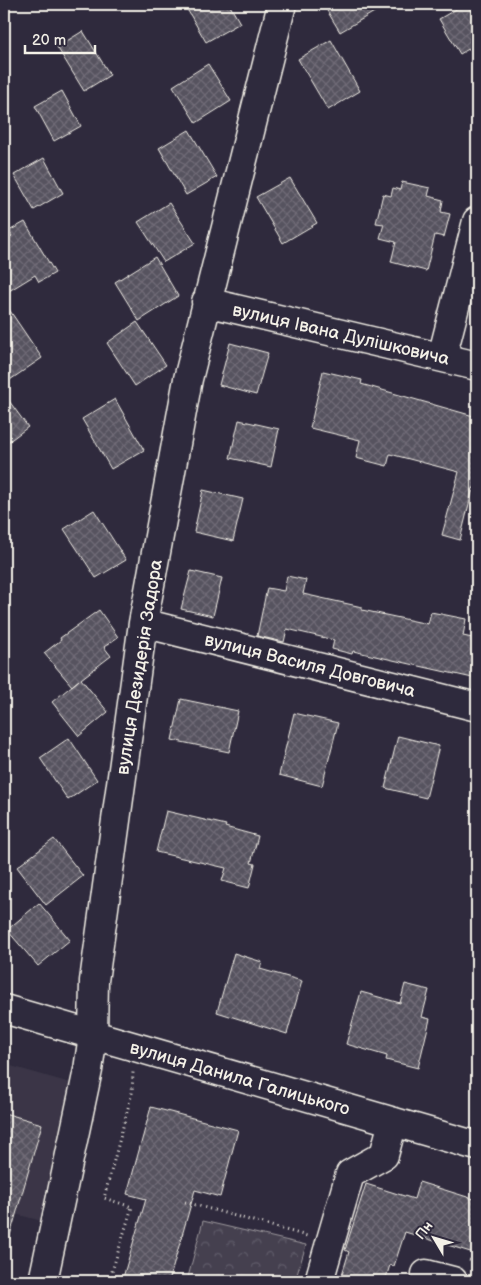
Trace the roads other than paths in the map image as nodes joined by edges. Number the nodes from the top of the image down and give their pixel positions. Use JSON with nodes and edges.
{"nodes":[{"id":1,"x":282,"y":4,"type":"edge"},
{"id":2,"x":477,"y":220,"type":"edge"},
{"id":3,"x":206,"y":302,"type":"junction"},
{"id":4,"x":442,"y":357,"type":"junction"},
{"id":5,"x":477,"y":366,"type":"edge"},
{"id":6,"x":144,"y":623,"type":"junction"},
{"id":7,"x":477,"y":707,"type":"edge"},
{"id":8,"x":4,"y":1009,"type":"edge"},
{"id":9,"x":93,"y":1035,"type":"junction"},
{"id":10,"x":393,"y":1122,"type":"junction"},
{"id":11,"x":477,"y":1146,"type":"edge"},
{"id":12,"x":426,"y":1274,"type":"dead end"},
{"id":13,"x":43,"y":1281,"type":"edge"},
{"id":14,"x":319,"y":1281,"type":"edge"},
{"id":15,"x":453,"y":1281,"type":"edge"}],
"edges":[{"from":1,"to":3,"type":"street","name":"вулиця Дезидерія Задора"},
{"from":2,"to":4,"type":"street"},
{"from":3,"to":4,"type":"street","name":"вулиця Івана Дулішковича"},
{"from":3,"to":6,"type":"street","name":"вулиця Дезидерія Задора"},
{"from":4,"to":5,"type":"street","name":"вулиця Івана Дулішковича"},
{"from":6,"to":7,"type":"street","name":"вулиця Василя Довговича"},
{"from":6,"to":9,"type":"street","name":"вулиця Дезидерія Задора"},
{"from":8,"to":9,"type":"street","name":"вулиця Данила Галицького"},
{"from":9,"to":10,"type":"street","name":"вулиця Данила Галицького"},
{"from":9,"to":13,"type":"street","name":"вулиця Дезидерія Задора"},
{"from":10,"to":11,"type":"street","name":"вулиця Данила Галицького"},
{"from":10,"to":14,"type":"street"},
{"from":12,"to":15,"type":"street"}]}
